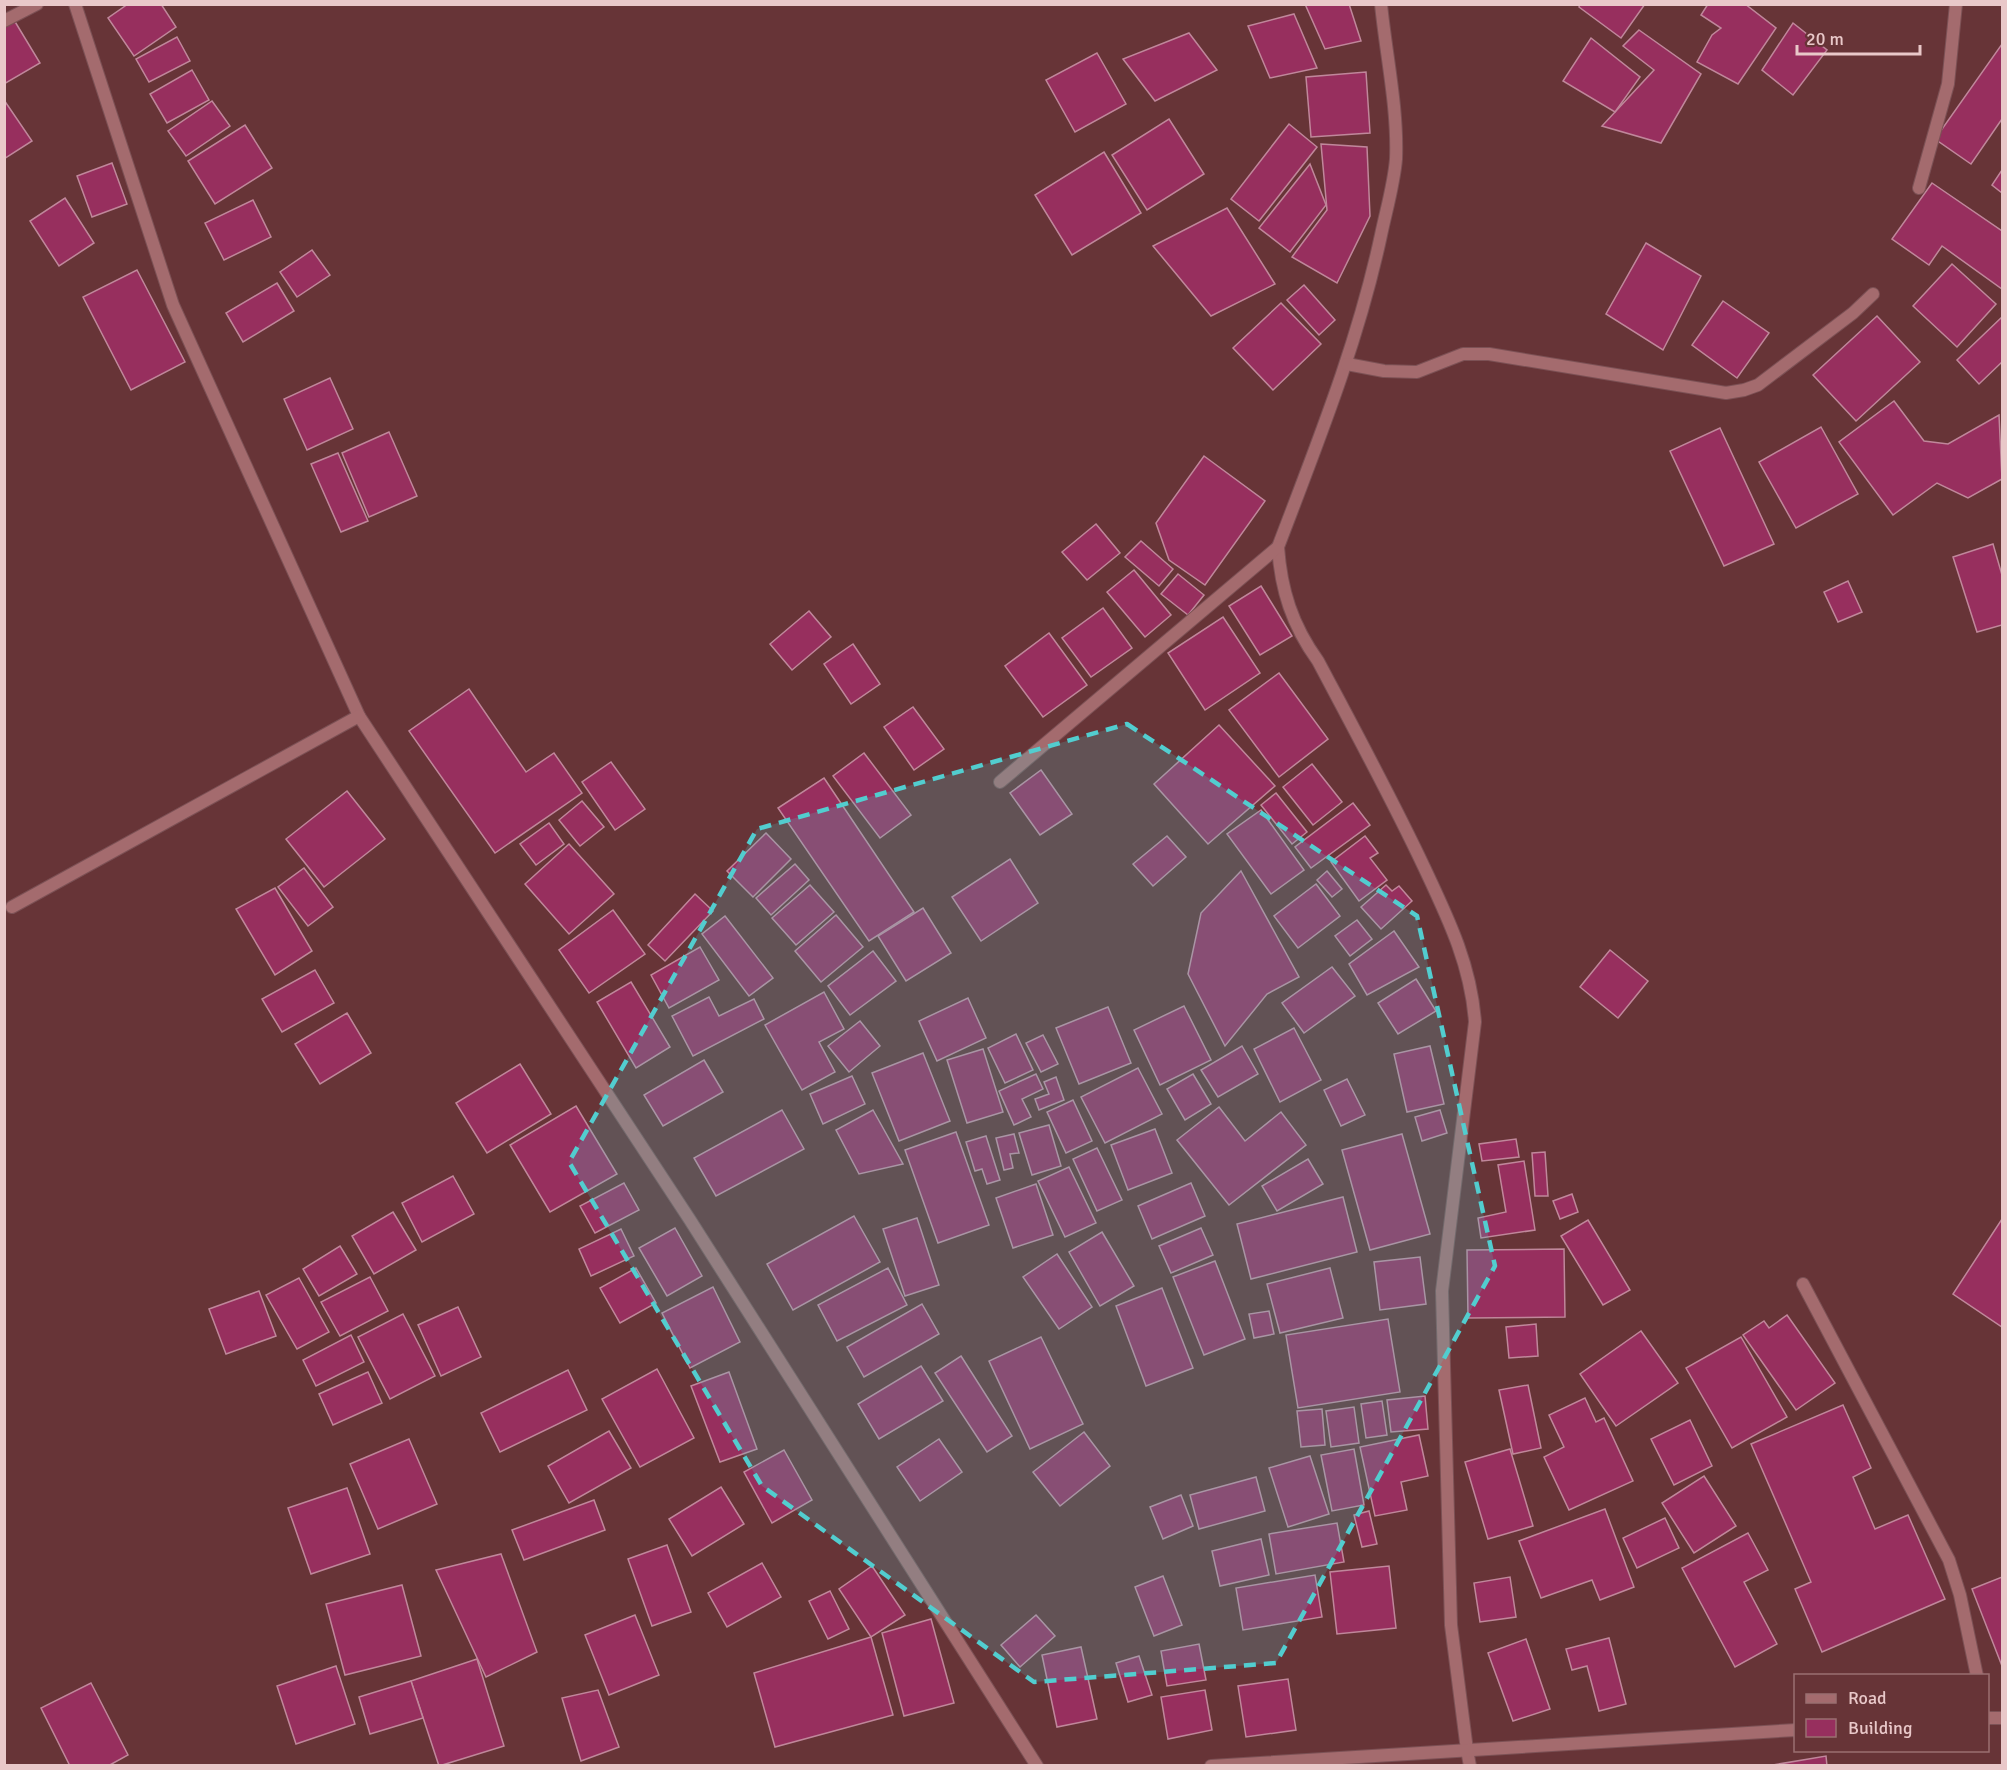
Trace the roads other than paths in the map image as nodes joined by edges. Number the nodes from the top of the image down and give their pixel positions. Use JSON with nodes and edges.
{"nodes":[{"id":1,"x":37,"y":4,"type":"edge"},
{"id":2,"x":75,"y":4,"type":"edge"},
{"id":3,"x":1381,"y":4,"type":"edge"},
{"id":4,"x":1956,"y":4,"type":"edge"},
{"id":5,"x":4,"y":21,"type":"edge"},
{"id":6,"x":1919,"y":188,"type":"dead end"},
{"id":7,"x":1873,"y":294,"type":"dead end"},
{"id":8,"x":1347,"y":364,"type":"junction"},
{"id":9,"x":1278,"y":547,"type":"junction"},
{"id":10,"x":359,"y":716,"type":"junction"},
{"id":11,"x":1000,"y":782,"type":"dead end"},
{"id":12,"x":12,"y":907,"type":"dead end"},
{"id":13,"x":1803,"y":1284,"type":"dead end"},
{"id":14,"x":1977,"y":1674,"type":"edge"},
{"id":15,"x":1794,"y":1730,"type":"edge"},
{"id":16,"x":1467,"y":1750,"type":"junction"},
{"id":17,"x":1037,"y":1766,"type":"edge"},
{"id":18,"x":1210,"y":1766,"type":"edge"},
{"id":19,"x":1470,"y":1766,"type":"edge"}],
"edges":[{"from":1,"to":5,"type":"street"},
{"from":2,"to":10,"type":"street"},
{"from":3,"to":8,"type":"street"},
{"from":4,"to":6,"type":"street"},
{"from":7,"to":8,"type":"street"},
{"from":8,"to":9,"type":"street"},
{"from":9,"to":11,"type":"street"},
{"from":9,"to":16,"type":"street"},
{"from":10,"to":12,"type":"street"},
{"from":10,"to":17,"type":"street"},
{"from":13,"to":14,"type":"street"},
{"from":15,"to":16,"type":"street"},
{"from":16,"to":18,"type":"street"},
{"from":16,"to":19,"type":"street"}]}
